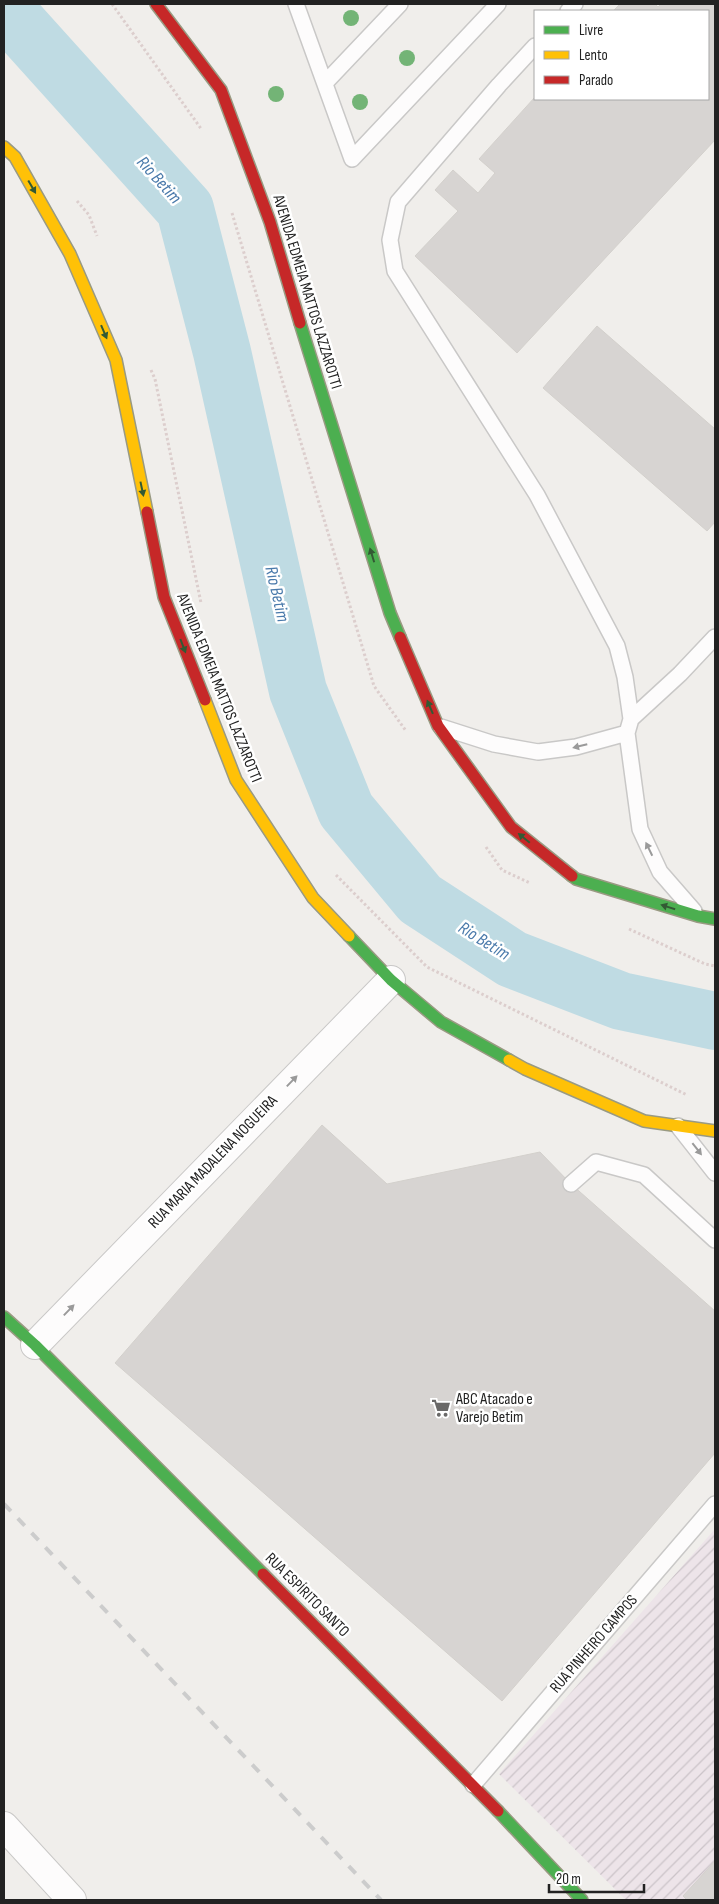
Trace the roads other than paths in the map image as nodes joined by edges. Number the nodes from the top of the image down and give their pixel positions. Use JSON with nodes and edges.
{"nodes":[{"id":1,"x":156,"y":4,"type":"edge"},
{"id":2,"x":296,"y":4,"type":"edge"},
{"id":3,"x":400,"y":4,"type":"edge"},
{"id":4,"x":498,"y":4,"type":"edge"},
{"id":5,"x":534,"y":47,"type":"edge"},
{"id":6,"x":325,"y":83,"type":"junction"},
{"id":7,"x":4,"y":148,"type":"edge"},
{"id":8,"x":715,"y":637,"type":"edge"},
{"id":9,"x":438,"y":726,"type":"junction"},
{"id":10,"x":629,"y":726,"type":"junction"},
{"id":11,"x":698,"y":916,"type":"junction"},
{"id":12,"x":715,"y":919,"type":"edge"},
{"id":13,"x":391,"y":980,"type":"junction"},
{"id":14,"x":678,"y":1126,"type":"junction"},
{"id":15,"x":715,"y":1131,"type":"edge"},
{"id":16,"x":715,"y":1173,"type":"edge"},
{"id":17,"x":572,"y":1184,"type":"dead end"},
{"id":18,"x":715,"y":1240,"type":"edge"},
{"id":19,"x":4,"y":1317,"type":"edge"},
{"id":20,"x":35,"y":1345,"type":"junction"},
{"id":21,"x":715,"y":1504,"type":"edge"},
{"id":22,"x":473,"y":1785,"type":"junction"},
{"id":23,"x":4,"y":1826,"type":"edge"},
{"id":24,"x":72,"y":1900,"type":"edge"},
{"id":25,"x":582,"y":1900,"type":"edge"}],
"edges":[{"from":9,"to":1,"type":"main road","name":"AVENIDA EDMEIA MATTOS LAZZAROTTI","one_way":true},
{"from":2,"to":6,"type":"lane"},
{"from":3,"to":6,"type":"lane"},
{"from":4,"to":6,"type":"lane"},
{"from":5,"to":10,"type":"lane"},
{"from":7,"to":13,"type":"main road","name":"AVENIDA EDMEIA MATTOS LAZZAROTTI","one_way":true},
{"from":8,"to":10,"type":"lane"},
{"from":10,"to":9,"type":"lane","one_way":true},
{"from":11,"to":9,"type":"main road","name":"AVENIDA EDMEIA MATTOS LAZZAROTTI","one_way":true},
{"from":11,"to":10,"type":"lane","one_way":true},
{"from":11,"to":12,"type":"main road","name":"AVENIDA EDMEIA MATTOS LAZZAROTTI"},
{"from":13,"to":14,"type":"main road","name":"AVENIDA EDMEIA MATTOS LAZZAROTTI"},
{"from":20,"to":13,"type":"street","name":"RUA MARIA MADALENA NOGUEIRA","one_way":true},
{"from":14,"to":15,"type":"main road","name":"AVENIDA EDMEIA MATTOS LAZZAROTTI"},
{"from":14,"to":16,"type":"lane","one_way":true},
{"from":17,"to":18,"type":"lane"},
{"from":19,"to":20,"type":"main road","name":"RUA ESPÍRITO SANTO"},
{"from":20,"to":22,"type":"main road","name":"RUA ESPÍRITO SANTO"},
{"from":21,"to":22,"type":"lane","name":"RUA PINHEIRO CAMPOS"},
{"from":22,"to":25,"type":"main road","name":"RUA ESPÍRITO SANTO"},
{"from":23,"to":24,"type":"street"}]}
